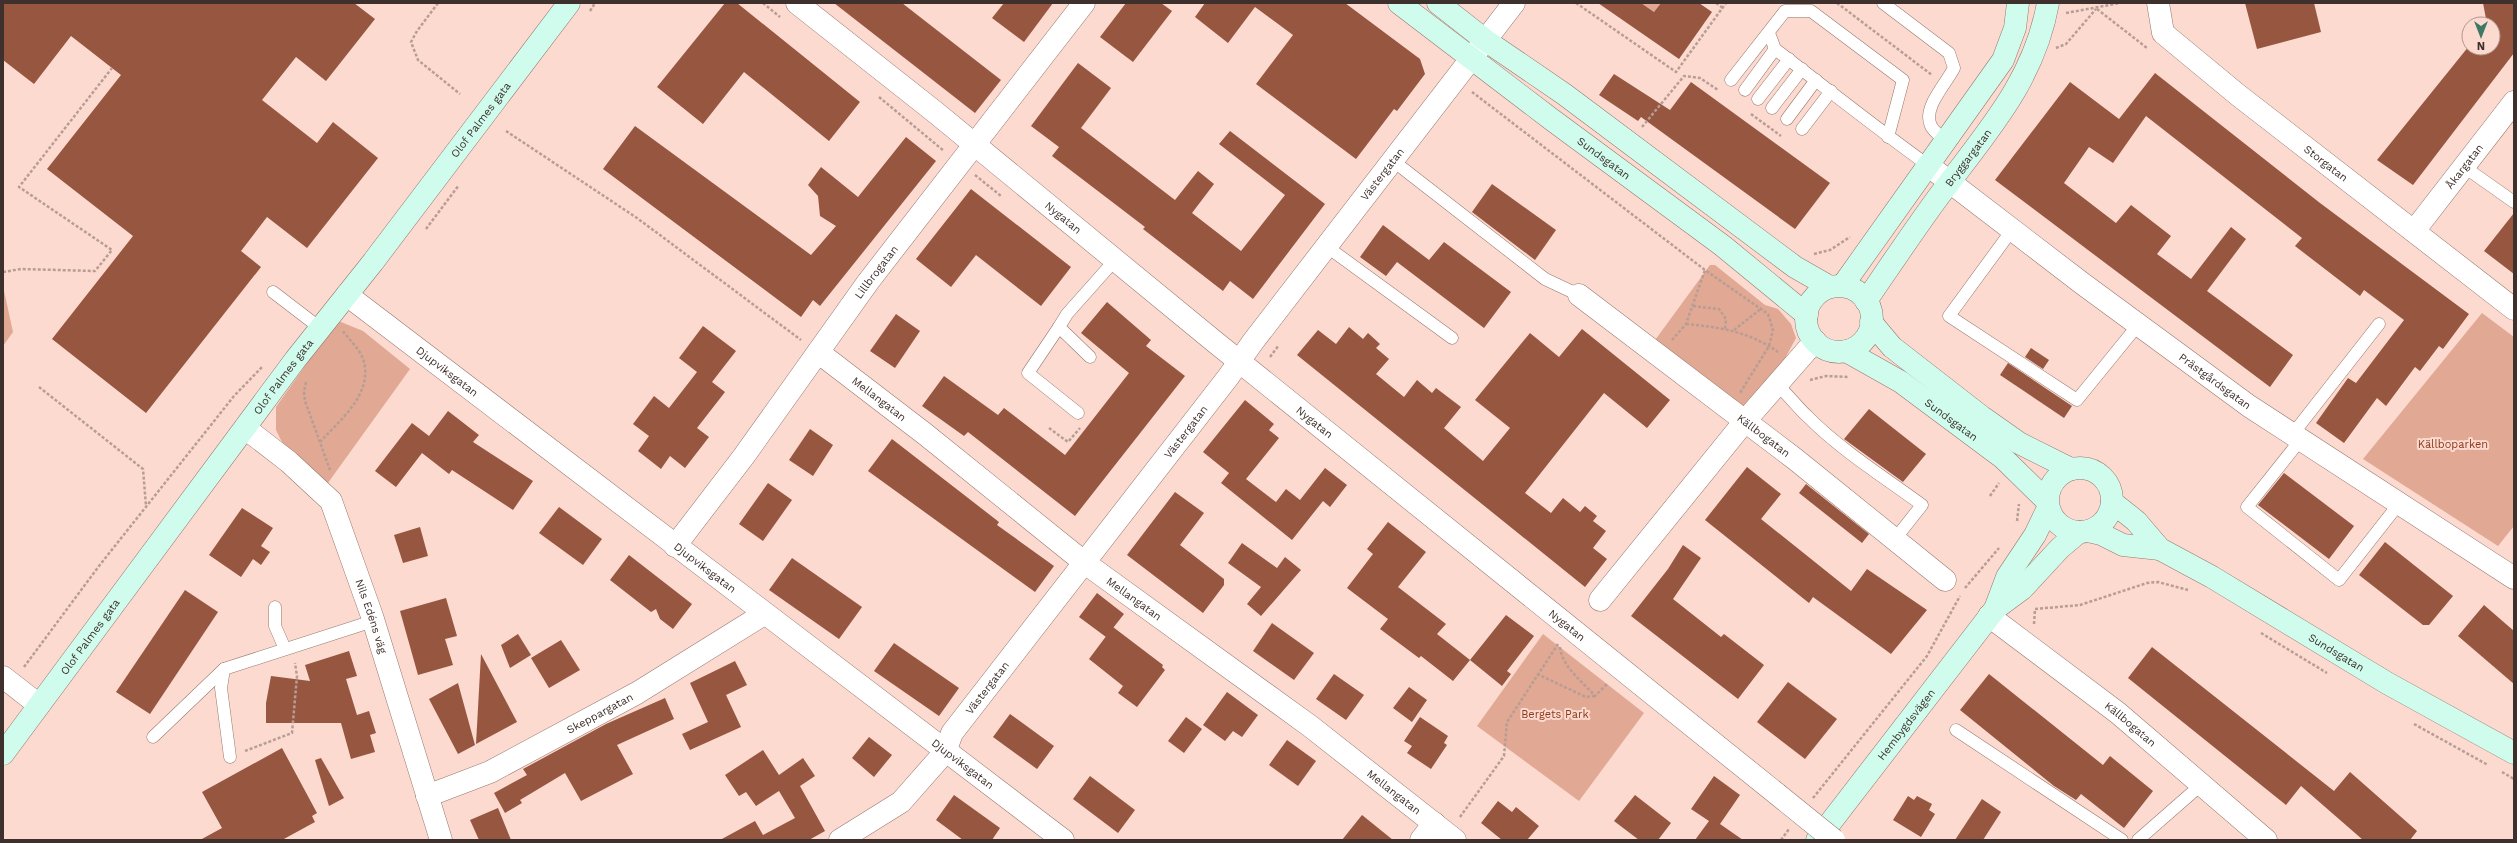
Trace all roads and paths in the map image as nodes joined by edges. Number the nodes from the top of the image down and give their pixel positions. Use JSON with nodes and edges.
{"nodes":[{"id":1,"x":438,"y":3,"type":"edge"},
{"id":2,"x":569,"y":3,"type":"edge"},
{"id":3,"x":797,"y":3,"type":"edge"},
{"id":4,"x":1084,"y":3,"type":"edge"},
{"id":5,"x":1399,"y":3,"type":"edge"},
{"id":6,"x":1438,"y":3,"type":"edge"},
{"id":7,"x":1514,"y":3,"type":"edge"},
{"id":8,"x":1576,"y":3,"type":"edge"},
{"id":9,"x":1716,"y":3,"type":"edge"},
{"id":10,"x":1726,"y":3,"type":"edge"},
{"id":11,"x":1837,"y":3,"type":"edge"},
{"id":12,"x":1883,"y":3,"type":"edge"},
{"id":13,"x":2018,"y":3,"type":"edge"},
{"id":14,"x":2048,"y":3,"type":"edge"},
{"id":15,"x":2120,"y":3,"type":"edge"},
{"id":16,"x":2158,"y":3,"type":"edge"},
{"id":17,"x":1723,"y":8,"type":"junction"},
{"id":18,"x":1769,"y":33,"type":"junction"},
{"id":19,"x":1485,"y":40,"type":"junction"},
{"id":20,"x":2036,"y":48,"type":"junction"},
{"id":21,"x":1775,"y":49,"type":"junction"},
{"id":22,"x":1471,"y":57,"type":"junction"},
{"id":23,"x":1789,"y":59,"type":"junction"},
{"id":24,"x":112,"y":68,"type":"dead end"},
{"id":25,"x":1802,"y":69,"type":"junction"},
{"id":26,"x":1454,"y":78,"type":"junction"},
{"id":27,"x":1731,"y":80,"type":"dead end"},
{"id":28,"x":1816,"y":80,"type":"junction"},
{"id":29,"x":1945,"y":85,"type":"junction"},
{"id":30,"x":1745,"y":90,"type":"dead end"},
{"id":31,"x":1831,"y":91,"type":"junction"},
{"id":32,"x":460,"y":94,"type":"dead end"},
{"id":33,"x":1723,"y":94,"type":"dead end"},
{"id":34,"x":1758,"y":99,"type":"dead end"},
{"id":35,"x":2514,"y":102,"type":"edge"},
{"id":36,"x":1772,"y":108,"type":"dead end"},
{"id":37,"x":1745,"y":110,"type":"dead end"},
{"id":38,"x":1788,"y":119,"type":"dead end"},
{"id":39,"x":1802,"y":129,"type":"dead end"},
{"id":40,"x":1640,"y":130,"type":"dead end"},
{"id":41,"x":506,"y":131,"type":"dead end"},
{"id":42,"x":1781,"y":136,"type":"dead end"},
{"id":43,"x":1888,"y":137,"type":"junction"},
{"id":44,"x":1946,"y":142,"type":"junction"},
{"id":45,"x":976,"y":145,"type":"junction"},
{"id":46,"x":1392,"y":160,"type":"junction"},
{"id":47,"x":1929,"y":166,"type":"junction"},
{"id":48,"x":2463,"y":166,"type":"junction"},
{"id":49,"x":1950,"y":182,"type":"junction"},
{"id":50,"x":2514,"y":202,"type":"edge"},
{"id":51,"x":1855,"y":230,"type":"dead end"},
{"id":52,"x":2012,"y":230,"type":"junction"},
{"id":53,"x":2414,"y":231,"type":"junction"},
{"id":54,"x":1326,"y":246,"type":"junction"},
{"id":55,"x":1115,"y":260,"type":"junction"},
{"id":56,"x":1795,"y":267,"type":"junction"},
{"id":57,"x":1705,"y":270,"type":"junction"},
{"id":58,"x":3,"y":272,"type":"edge"},
{"id":59,"x":1836,"y":286,"type":"junction"},
{"id":60,"x":1777,"y":291,"type":"junction"},
{"id":61,"x":272,"y":292,"type":"dead end"},
{"id":62,"x":346,"y":295,"type":"junction"},
{"id":63,"x":1579,"y":295,"type":"joint"},
{"id":64,"x":1866,"y":301,"type":"junction"},
{"id":65,"x":1693,"y":306,"type":"junction"},
{"id":66,"x":1762,"y":308,"type":"junction"},
{"id":67,"x":2514,"y":308,"type":"edge"},
{"id":68,"x":1807,"y":316,"type":"junction"},
{"id":69,"x":1871,"y":322,"type":"junction"},
{"id":70,"x":1686,"y":324,"type":"junction"},
{"id":71,"x":2379,"y":324,"type":"dead end"},
{"id":72,"x":2138,"y":325,"type":"junction"},
{"id":73,"x":1059,"y":327,"type":"junction"},
{"id":74,"x":320,"y":328,"type":"junction"},
{"id":75,"x":1725,"y":328,"type":"junction"},
{"id":76,"x":1734,"y":330,"type":"junction"},
{"id":77,"x":343,"y":331,"type":"dead end"},
{"id":78,"x":1452,"y":338,"type":"dead end"},
{"id":79,"x":1815,"y":341,"type":"junction"},
{"id":80,"x":1769,"y":346,"type":"junction"},
{"id":81,"x":1846,"y":351,"type":"junction"},
{"id":82,"x":818,"y":352,"type":"junction"},
{"id":83,"x":1658,"y":356,"type":"junction"},
{"id":84,"x":1090,"y":357,"type":"dead end"},
{"id":85,"x":1240,"y":362,"type":"junction"},
{"id":86,"x":265,"y":364,"type":"dead end"},
{"id":87,"x":307,"y":379,"type":"dead end"},
{"id":88,"x":1776,"y":384,"type":"junction"},
{"id":89,"x":39,"y":387,"type":"dead end"},
{"id":90,"x":1078,"y":414,"type":"joint"},
{"id":91,"x":1745,"y":421,"type":"junction"},
{"id":92,"x":245,"y":428,"type":"junction"},
{"id":93,"x":1049,"y":428,"type":"dead end"},
{"id":94,"x":2293,"y":441,"type":"junction"},
{"id":95,"x":320,"y":442,"type":"junction"},
{"id":96,"x":2071,"y":469,"type":"junction"},
{"id":97,"x":2002,"y":479,"type":"dead end"},
{"id":98,"x":1990,"y":496,"type":"dead end"},
{"id":99,"x":330,"y":501,"type":"junction"},
{"id":100,"x":2112,"y":502,"type":"junction"},
{"id":101,"x":2047,"y":504,"type":"junction"},
{"id":102,"x":2398,"y":505,"type":"junction"},
{"id":103,"x":146,"y":507,"type":"junction"},
{"id":104,"x":2084,"y":532,"type":"junction"},
{"id":105,"x":1895,"y":539,"type":"junction"},
{"id":106,"x":675,"y":546,"type":"junction"},
{"id":107,"x":2160,"y":549,"type":"junction"},
{"id":108,"x":1085,"y":563,"type":"junction"},
{"id":109,"x":2514,"y":578,"type":"edge"},
{"id":110,"x":1944,"y":580,"type":"dead end"},
{"id":111,"x":2191,"y":591,"type":"dead end"},
{"id":112,"x":1600,"y":600,"type":"dead end"},
{"id":113,"x":275,"y":606,"type":"dead end"},
{"id":114,"x":2036,"y":609,"type":"dead end"},
{"id":115,"x":1992,"y":612,"type":"junction"},
{"id":116,"x":764,"y":614,"type":"junction"},
{"id":117,"x":373,"y":621,"type":"junction"},
{"id":118,"x":2260,"y":632,"type":"dead end"},
{"id":119,"x":289,"y":648,"type":"junction"},
{"id":120,"x":224,"y":669,"type":"junction"},
{"id":121,"x":1537,"y":674,"type":"junction"},
{"id":122,"x":2333,"y":677,"type":"dead end"},
{"id":123,"x":7,"y":680,"type":"edge"},
{"id":124,"x":1609,"y":681,"type":"dead end"},
{"id":125,"x":1596,"y":696,"type":"junction"},
{"id":126,"x":39,"y":705,"type":"junction"},
{"id":127,"x":2408,"y":720,"type":"dead end"},
{"id":128,"x":1956,"y":730,"type":"dead end"},
{"id":129,"x":153,"y":737,"type":"dead end"},
{"id":130,"x":945,"y":752,"type":"junction"},
{"id":131,"x":2514,"y":753,"type":"edge"},
{"id":132,"x":3,"y":754,"type":"edge"},
{"id":133,"x":230,"y":757,"type":"joint"},
{"id":134,"x":2494,"y":768,"type":"dead end"},
{"id":135,"x":2501,"y":772,"type":"dead end"},
{"id":136,"x":2514,"y":779,"type":"edge"},
{"id":137,"x":2202,"y":784,"type":"junction"},
{"id":138,"x":427,"y":796,"type":"junction"},
{"id":139,"x":1439,"y":834,"type":"edge"},
{"id":140,"x":441,"y":840,"type":"edge"},
{"id":141,"x":840,"y":840,"type":"edge"},
{"id":142,"x":1063,"y":840,"type":"edge"},
{"id":143,"x":1817,"y":840,"type":"edge"},
{"id":144,"x":1834,"y":840,"type":"edge"},
{"id":145,"x":2122,"y":840,"type":"edge"},
{"id":146,"x":2138,"y":840,"type":"edge"},
{"id":147,"x":2266,"y":840,"type":"edge"}],
"edges":[{"from":1,"to":32,"type":"path"},
{"from":2,"to":62,"type":"main road","name":"Olof Palmes gata"},
{"from":3,"to":45,"type":"street","name":"Nygatan"},
{"from":4,"to":45,"type":"street","name":"Lillbrogatan"},
{"from":5,"to":22,"type":"main road","name":"Sundsgatan"},
{"from":6,"to":19,"type":"main road"},
{"from":7,"to":19,"type":"street","name":"Västergatan"},
{"from":8,"to":17,"type":"path"},
{"from":9,"to":17,"type":"path"},
{"from":10,"to":17,"type":"path"},
{"from":11,"to":29,"type":"path"},
{"from":12,"to":29,"type":"lane"},
{"from":13,"to":44,"type":"main road"},
{"from":14,"to":20,"type":"main road","name":"Bryggargatan"},
{"from":15,"to":20,"type":"path"},
{"from":16,"to":53,"type":"street","name":"Storgatan"},
{"from":18,"to":21,"type":"lane"},
{"from":18,"to":27,"type":"lane"},
{"from":18,"to":43,"type":"lane"},
{"from":19,"to":22,"type":"street","name":"Västergatan"},
{"from":19,"to":56,"type":"main road"},
{"from":20,"to":49,"type":"main road","name":"Bryggargatan"},
{"from":21,"to":23,"type":"lane"},
{"from":21,"to":30,"type":"lane"},
{"from":22,"to":26,"type":"street","name":"Västergatan"},
{"from":22,"to":60,"type":"main road","name":"Sundsgatan"},
{"from":23,"to":25,"type":"lane"},
{"from":23,"to":34,"type":"lane"},
{"from":24,"to":58,"type":"path"},
{"from":25,"to":28,"type":"lane"},
{"from":25,"to":36,"type":"lane"},
{"from":26,"to":46,"type":"street","name":"Västergatan"},
{"from":26,"to":57,"type":"path"},
{"from":28,"to":31,"type":"lane"},
{"from":28,"to":38,"type":"lane"},
{"from":29,"to":44,"type":"lane"},
{"from":31,"to":39,"type":"lane"},
{"from":31,"to":43,"type":"lane"},
{"from":33,"to":40,"type":"path"},
{"from":35,"to":48,"type":"street","name":"Åkargatan"},
{"from":37,"to":42,"type":"path"},
{"from":41,"to":82,"type":"path"},
{"from":43,"to":47,"type":"lane"},
{"from":44,"to":47,"type":"main road"},
{"from":45,"to":55,"type":"street","name":"Nygatan"},
{"from":45,"to":82,"type":"street","name":"Lillbrogatan"},
{"from":46,"to":54,"type":"street","name":"Västergatan"},
{"from":46,"to":63,"type":"lane"},
{"from":47,"to":49,"type":"street","name":"Prästgårdsgatan"},
{"from":47,"to":59,"type":"main road"},
{"from":48,"to":50,"type":"lane"},
{"from":48,"to":53,"type":"street","name":"Åkargatan"},
{"from":49,"to":52,"type":"street","name":"Prästgårdsgatan"},
{"from":49,"to":64,"type":"main road","name":"Bryggargatan"},
{"from":51,"to":56,"type":"path"},
{"from":52,"to":72,"type":"street","name":"Prästgårdsgatan"},
{"from":52,"to":72,"type":"lane"},
{"from":53,"to":67,"type":"street","name":"Storgatan"},
{"from":54,"to":78,"type":"lane"},
{"from":54,"to":85,"type":"street","name":"Västergatan"},
{"from":55,"to":73,"type":"lane"},
{"from":55,"to":85,"type":"street","name":"Nygatan"},
{"from":56,"to":59,"type":"main road"},
{"from":57,"to":65,"type":"path"},
{"from":57,"to":66,"type":"path"},
{"from":59,"to":64,"type":"main road"},
{"from":59,"to":68,"type":"main road"},
{"from":60,"to":66,"type":"path"},
{"from":60,"to":68,"type":"main road","name":"Sundsgatan"},
{"from":61,"to":74,"type":"lane"},
{"from":62,"to":74,"type":"main road","name":"Olof Palmes gata"},
{"from":62,"to":106,"type":"street","name":"Djupviksgatan"},
{"from":63,"to":83,"type":"street","name":"Källbogatan"},
{"from":64,"to":69,"type":"main road","name":"Sundsgatan"},
{"from":65,"to":70,"type":"path"},
{"from":65,"to":75,"type":"path"},
{"from":66,"to":76,"type":"path"},
{"from":66,"to":80,"type":"path"},
{"from":68,"to":79,"type":"main road"},
{"from":69,"to":81,"type":"main road"},
{"from":69,"to":96,"type":"main road","name":"Sundsgatan"},
{"from":70,"to":75,"type":"path"},
{"from":70,"to":83,"type":"path"},
{"from":71,"to":94,"type":"lane"},
{"from":72,"to":94,"type":"street","name":"Prästgårdsgatan"},
{"from":73,"to":84,"type":"lane"},
{"from":73,"to":90,"type":"lane"},
{"from":74,"to":92,"type":"main road","name":"Olof Palmes gata"},
{"from":75,"to":76,"type":"path"},
{"from":76,"to":80,"type":"path"},
{"from":77,"to":95,"type":"path"},
{"from":79,"to":81,"type":"main road","name":"Sundsgatan"},
{"from":79,"to":88,"type":"street"},
{"from":80,"to":91,"type":"path"},
{"from":81,"to":101,"type":"main road","name":"Sundsgatan"},
{"from":82,"to":106,"type":"street","name":"Lillbrogatan"},
{"from":82,"to":108,"type":"street","name":"Mellangatan"},
{"from":83,"to":91,"type":"street","name":"Källbogatan"},
{"from":85,"to":108,"type":"street","name":"Västergatan"},
{"from":85,"to":144,"type":"street","name":"Nygatan","bridge":true},
{"from":86,"to":103,"type":"path"},
{"from":87,"to":95,"type":"path"},
{"from":88,"to":91,"type":"street"},
{"from":88,"to":105,"type":"lane"},
{"from":89,"to":103,"type":"path"},
{"from":90,"to":93,"type":"path"},
{"from":91,"to":105,"type":"street","name":"Källbogatan"},
{"from":91,"to":112,"type":"street"},
{"from":92,"to":99,"type":"street","name":"Nils Edéns väg"},
{"from":92,"to":126,"type":"main road","name":"Olof Palmes gata"},
{"from":94,"to":102,"type":"street","name":"Prästgårdsgatan"},
{"from":94,"to":102,"type":"lane"},
{"from":95,"to":99,"type":"path"},
{"from":96,"to":100,"type":"main road","name":"Sundsgatan"},
{"from":96,"to":101,"type":"main road"},
{"from":97,"to":98,"type":"path"},
{"from":99,"to":117,"type":"street","name":"Nils Edéns väg"},
{"from":100,"to":104,"type":"main road"},
{"from":100,"to":107,"type":"main road","name":"Sundsgatan"},
{"from":101,"to":104,"type":"main road","name":"Sundsgatan"},
{"from":101,"to":115,"type":"main road","name":"Hembygdsvägen"},
{"from":102,"to":109,"type":"street","name":"Prästgårdsgatan"},
{"from":103,"to":123,"type":"path"},
{"from":104,"to":107,"type":"main road","name":"Sundsgatan"},
{"from":104,"to":115,"type":"main road","name":"Hembygdsvägen"},
{"from":105,"to":110,"type":"street","name":"Källbogatan"},
{"from":106,"to":116,"type":"street","name":"Djupviksgatan"},
{"from":107,"to":131,"type":"main road","name":"Sundsgatan"},
{"from":108,"to":130,"type":"street","name":"Västergatan"},
{"from":108,"to":139,"type":"street","name":"Mellangatan"},
{"from":111,"to":114,"type":"path"},
{"from":113,"to":119,"type":"lane"},
{"from":115,"to":137,"type":"street","name":"Källbogatan"},
{"from":115,"to":143,"type":"main road","name":"Hembygdsvägen"},
{"from":116,"to":130,"type":"street","name":"Djupviksgatan"},
{"from":116,"to":138,"type":"street","name":"Skeppargatan"},
{"from":117,"to":119,"type":"lane"},
{"from":117,"to":138,"type":"street","name":"Nils Edéns väg"},
{"from":118,"to":122,"type":"path"},
{"from":119,"to":120,"type":"lane"},
{"from":119,"to":133,"type":"path"},
{"from":120,"to":129,"type":"lane"},
{"from":120,"to":133,"type":"lane"},
{"from":121,"to":125,"type":"path"},
{"from":121,"to":125,"type":"path"},
{"from":121,"to":139,"type":"path"},
{"from":123,"to":126,"type":"street"},
{"from":124,"to":125,"type":"path"},
{"from":126,"to":132,"type":"main road","name":"Olof Palmes gata"},
{"from":127,"to":134,"type":"path"},
{"from":128,"to":145,"type":"lane"},
{"from":130,"to":141,"type":"street","name":"Västergatan"},
{"from":130,"to":142,"type":"street","name":"Djupviksgatan"},
{"from":135,"to":136,"type":"path"},
{"from":137,"to":146,"type":"lane"},
{"from":137,"to":147,"type":"street","name":"Källbogatan"},
{"from":138,"to":140,"type":"street","name":"Nils Edéns väg"}]}
